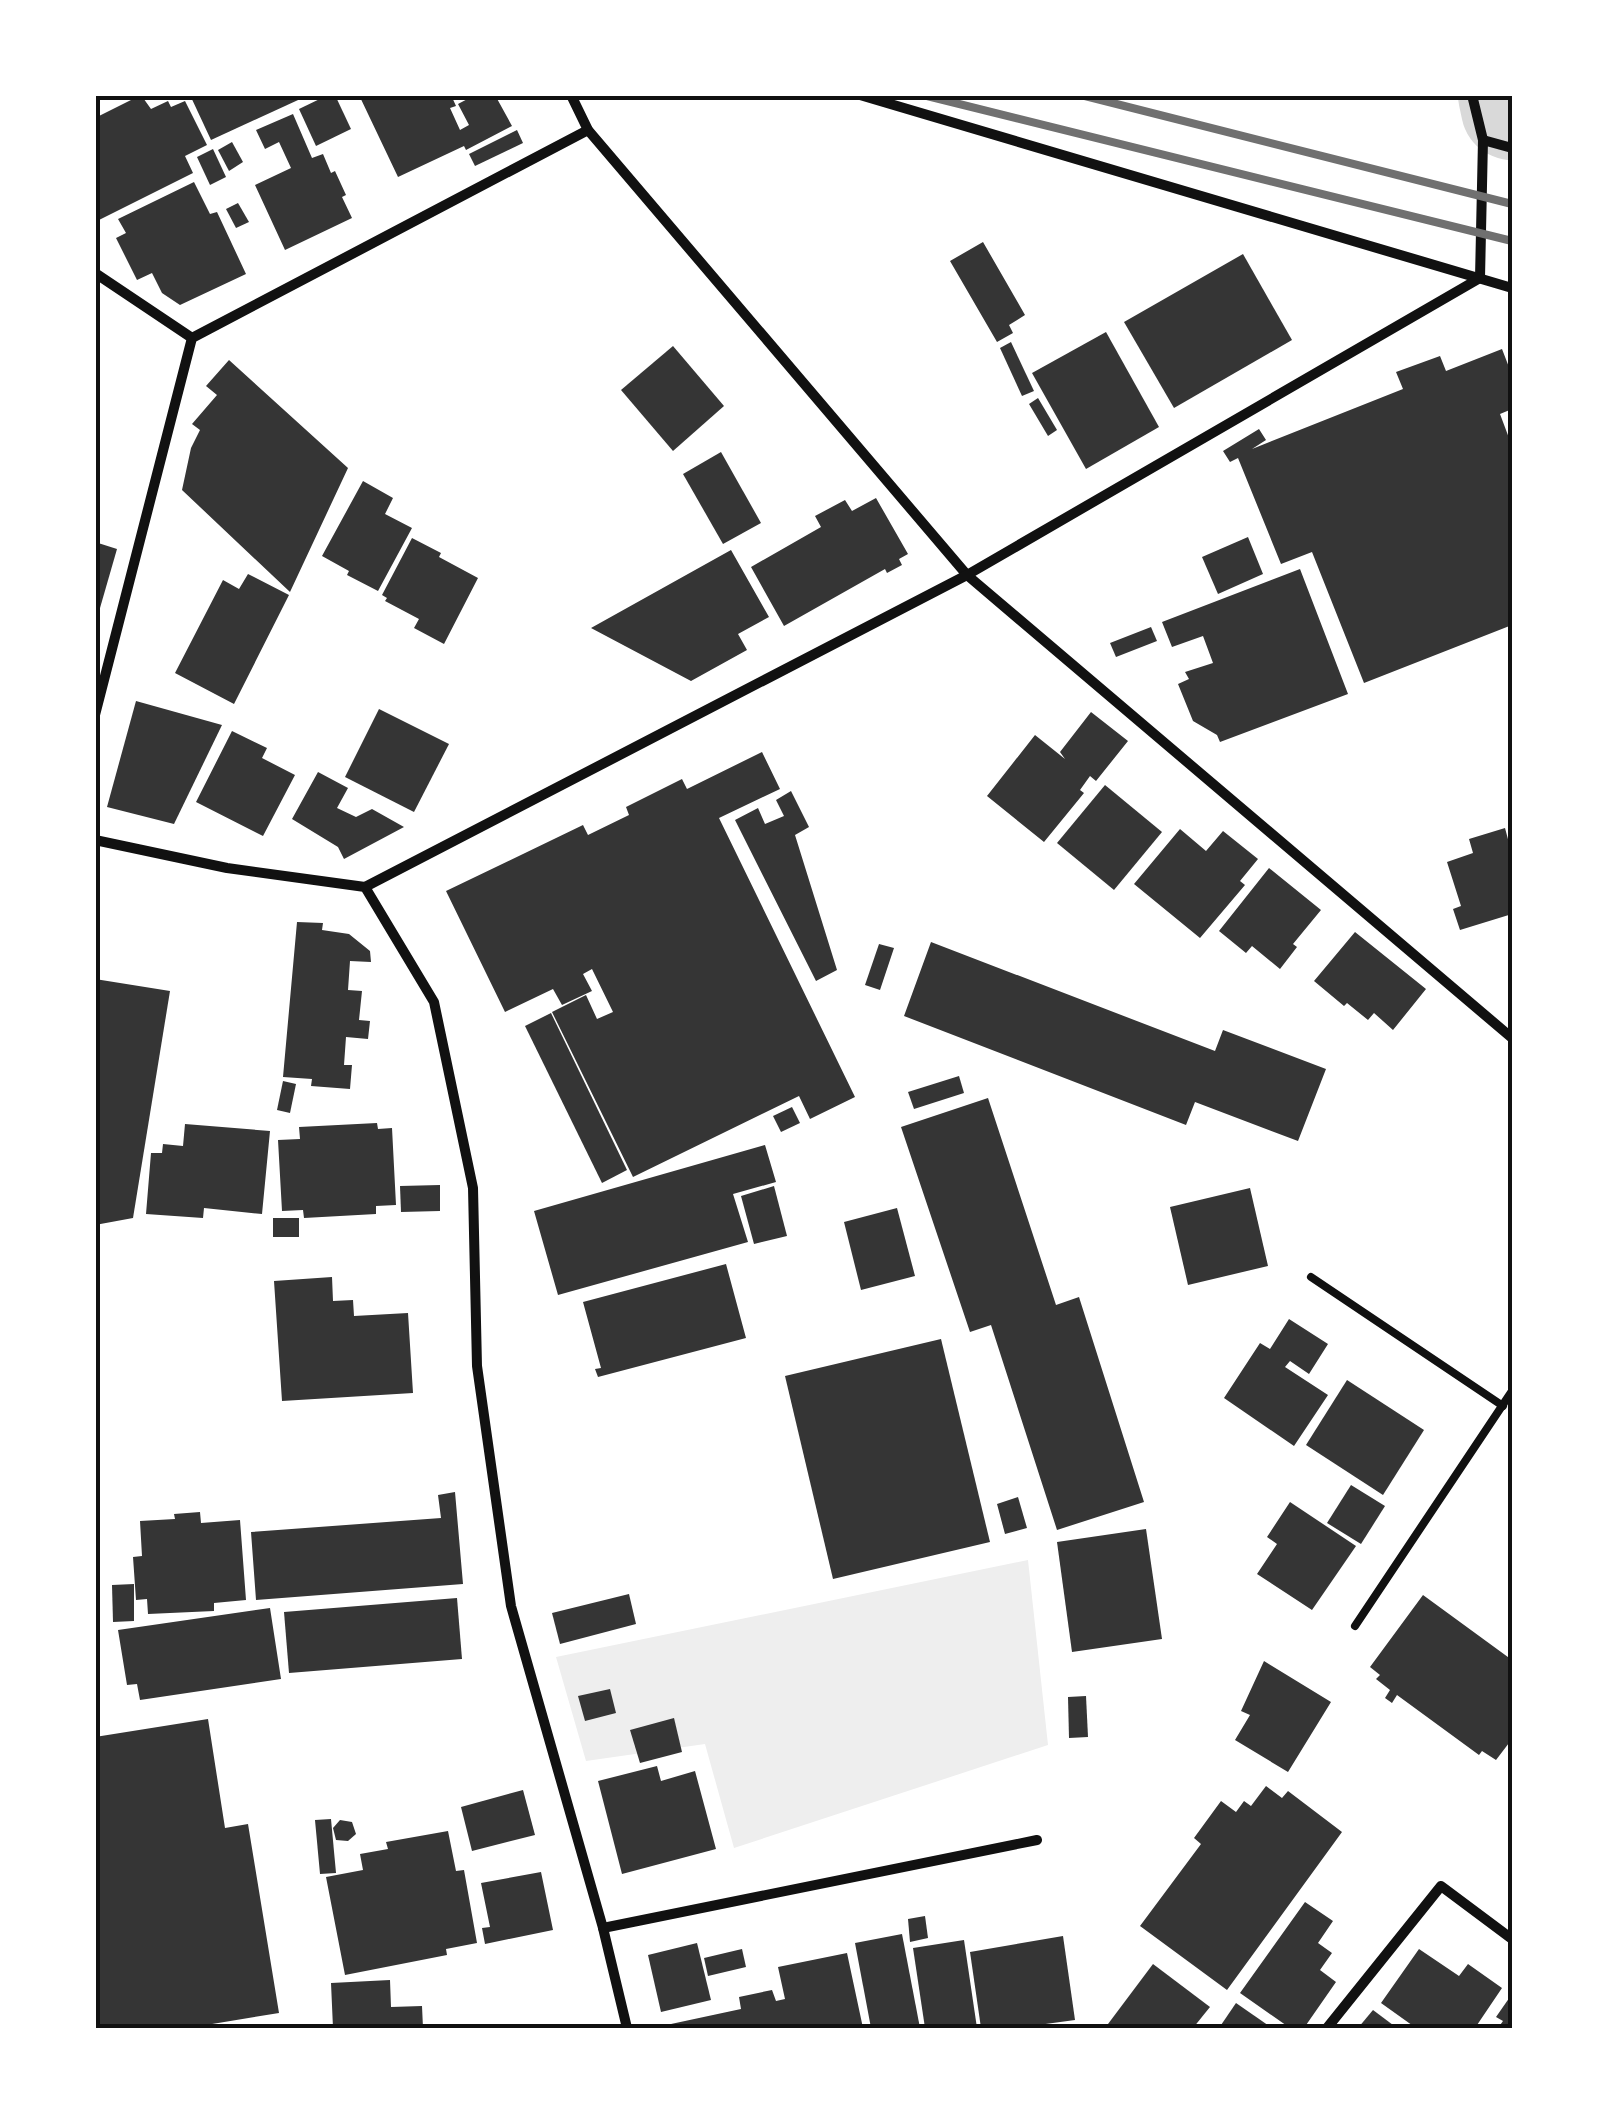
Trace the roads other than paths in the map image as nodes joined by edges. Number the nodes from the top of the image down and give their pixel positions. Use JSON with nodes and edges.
{"nodes":[{"id":1,"x":571,"y":95,"type":"edge"},
{"id":2,"x":860,"y":95,"type":"edge"},
{"id":3,"x":1472,"y":95,"type":"edge"},
{"id":4,"x":588,"y":130,"type":"junction"},
{"id":5,"x":1482,"y":140,"type":"junction"},
{"id":6,"x":1512,"y":148,"type":"edge"},
{"id":7,"x":95,"y":273,"type":"edge"},
{"id":8,"x":1480,"y":278,"type":"junction"},
{"id":9,"x":1512,"y":288,"type":"edge"},
{"id":10,"x":192,"y":338,"type":"junction"},
{"id":11,"x":967,"y":576,"type":"junction"},
{"id":12,"x":95,"y":715,"type":"edge"},
{"id":13,"x":95,"y":840,"type":"edge"},
{"id":14,"x":365,"y":888,"type":"junction"},
{"id":15,"x":1512,"y":1038,"type":"edge"},
{"id":16,"x":1310,"y":1277,"type":"dead end"},
{"id":17,"x":1512,"y":1392,"type":"edge"},
{"id":18,"x":1503,"y":1406,"type":"junction"},
{"id":19,"x":1356,"y":1626,"type":"dead end"},
{"id":20,"x":1037,"y":1840,"type":"dead end"},
{"id":21,"x":603,"y":1928,"type":"junction"},
{"id":22,"x":1512,"y":1939,"type":"edge"},
{"id":23,"x":627,"y":2028,"type":"edge"},
{"id":24,"x":1327,"y":2028,"type":"edge"}],
"edges":[{"from":1,"to":4,"type":"street"},
{"from":2,"to":8,"type":"street"},
{"from":3,"to":5,"type":"street"},
{"from":4,"to":10,"type":"street"},
{"from":4,"to":11,"type":"street"},
{"from":5,"to":6,"type":"street"},
{"from":5,"to":8,"type":"street"},
{"from":7,"to":10,"type":"street"},
{"from":8,"to":9,"type":"street"},
{"from":8,"to":11,"type":"street"},
{"from":10,"to":12,"type":"street"},
{"from":11,"to":14,"type":"street"},
{"from":11,"to":15,"type":"street"},
{"from":13,"to":14,"type":"street"},
{"from":14,"to":21,"type":"street"},
{"from":16,"to":18,"type":"lane"},
{"from":17,"to":18,"type":"lane"},
{"from":18,"to":19,"type":"lane"},
{"from":20,"to":21,"type":"street"},
{"from":21,"to":23,"type":"street"},
{"from":22,"to":24,"type":"street"}]}
